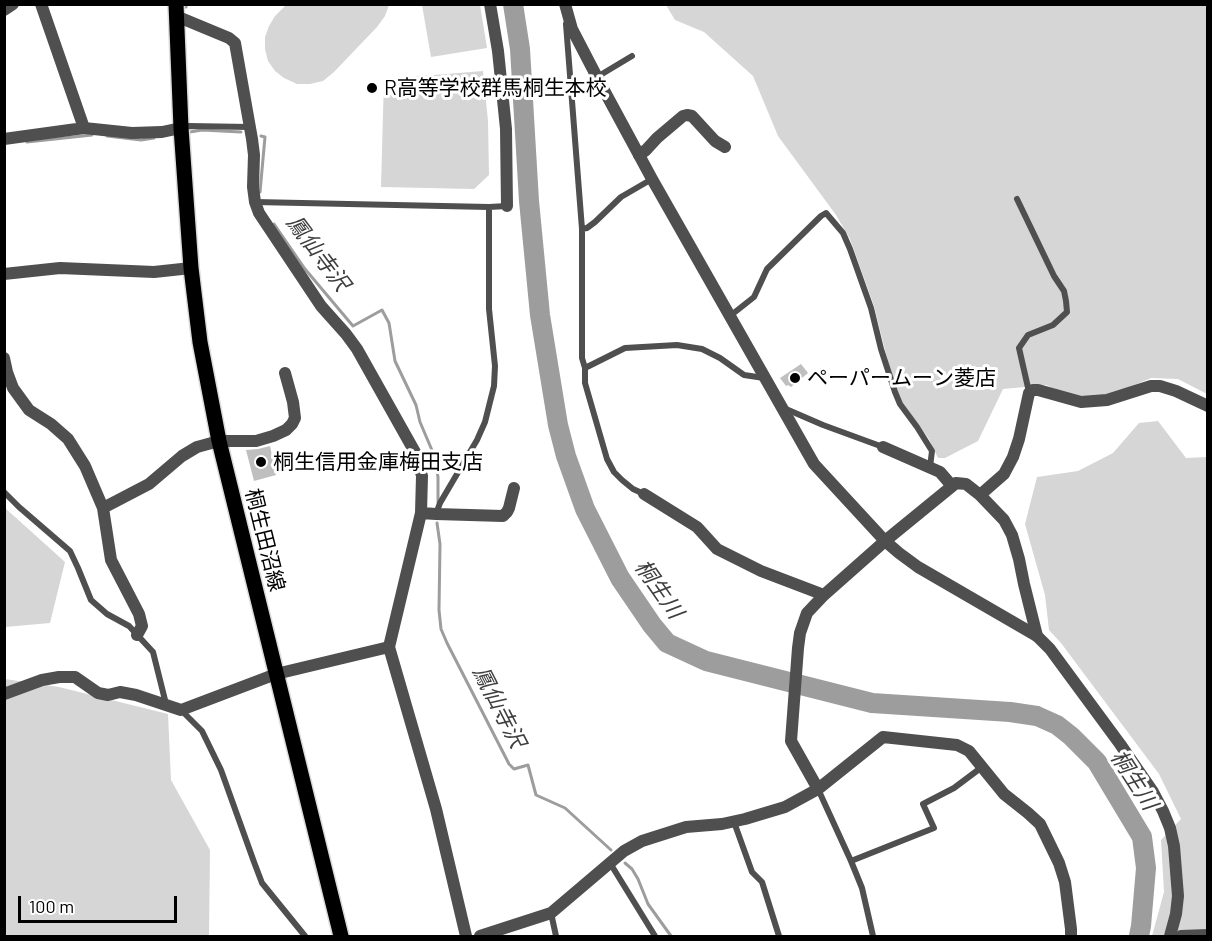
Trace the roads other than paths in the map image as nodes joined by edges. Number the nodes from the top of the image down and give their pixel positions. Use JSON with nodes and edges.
{"nodes":[{"id":1,"x":13,"y":4,"type":"edge"},
{"id":2,"x":41,"y":4,"type":"edge"},
{"id":3,"x":490,"y":4,"type":"edge"},
{"id":4,"x":565,"y":6,"type":"edge"},
{"id":5,"x":4,"y":10,"type":"edge"},
{"id":6,"x":176,"y":10,"type":"edge"},
{"id":7,"x":632,"y":56,"type":"dead end"},
{"id":8,"x":597,"y":77,"type":"junction"},
{"id":9,"x":250,"y":127,"type":"junction"},
{"id":10,"x":84,"y":128,"type":"junction"},
{"id":11,"x":181,"y":128,"type":"junction"},
{"id":12,"x":4,"y":139,"type":"edge"},
{"id":13,"x":725,"y":147,"type":"dead end"},
{"id":14,"x":639,"y":155,"type":"junction"},
{"id":15,"x":652,"y":179,"type":"junction"},
{"id":16,"x":1017,"y":199,"type":"dead end"},
{"id":17,"x":255,"y":202,"type":"junction"},
{"id":18,"x":507,"y":206,"type":"joint"},
{"id":19,"x":489,"y":207,"type":"junction"},
{"id":20,"x":582,"y":230,"type":"junction"},
{"id":21,"x":191,"y":268,"type":"junction"},
{"id":22,"x":4,"y":274,"type":"edge"},
{"id":23,"x":730,"y":316,"type":"junction"},
{"id":24,"x":4,"y":358,"type":"edge"},
{"id":25,"x":585,"y":368,"type":"junction"},
{"id":26,"x":285,"y":373,"type":"dead end"},
{"id":27,"x":766,"y":378,"type":"junction"},
{"id":28,"x":7,"y":380,"type":"edge"},
{"id":29,"x":1029,"y":393,"type":"junction"},
{"id":30,"x":1208,"y":406,"type":"edge"},
{"id":31,"x":782,"y":407,"type":"junction"},
{"id":32,"x":219,"y":441,"type":"junction"},
{"id":33,"x":883,"y":447,"type":"joint"},
{"id":34,"x":930,"y":467,"type":"junction"},
{"id":35,"x":952,"y":486,"type":"junction"},
{"id":36,"x":514,"y":488,"type":"dead end"},
{"id":37,"x":4,"y":492,"type":"edge"},
{"id":38,"x":644,"y":494,"type":"joint"},
{"id":39,"x":980,"y":495,"type":"junction"},
{"id":40,"x":103,"y":508,"type":"junction"},
{"id":41,"x":421,"y":513,"type":"junction"},
{"id":42,"x":436,"y":514,"type":"junction"},
{"id":43,"x":885,"y":541,"type":"junction"},
{"id":44,"x":824,"y":595,"type":"junction"},
{"id":45,"x":137,"y":635,"type":"junction"},
{"id":46,"x":1037,"y":636,"type":"junction"},
{"id":47,"x":389,"y":647,"type":"junction"},
{"id":48,"x":276,"y":674,"type":"junction"},
{"id":49,"x":4,"y":694,"type":"edge"},
{"id":50,"x":166,"y":704,"type":"junction"},
{"id":51,"x":181,"y":710,"type":"junction"},
{"id":52,"x":982,"y":766,"type":"junction"},
{"id":53,"x":818,"y":789,"type":"junction"},
{"id":54,"x":735,"y":822,"type":"junction"},
{"id":55,"x":851,"y":861,"type":"junction"},
{"id":56,"x":610,"y":863,"type":"junction"},
{"id":57,"x":551,"y":914,"type":"junction"},
{"id":58,"x":1208,"y":935,"type":"edge"},
{"id":59,"x":305,"y":936,"type":"edge"},
{"id":60,"x":341,"y":936,"type":"edge"},
{"id":61,"x":466,"y":936,"type":"edge"},
{"id":62,"x":480,"y":936,"type":"edge"},
{"id":63,"x":556,"y":936,"type":"edge"},
{"id":64,"x":655,"y":936,"type":"edge"},
{"id":65,"x":779,"y":936,"type":"edge"},
{"id":66,"x":873,"y":936,"type":"edge"},
{"id":67,"x":1071,"y":936,"type":"edge"},
{"id":68,"x":1170,"y":936,"type":"edge"},
{"id":69,"x":1181,"y":936,"type":"edge"}],
"edges":[{"from":1,"to":5,"type":"street"},
{"from":2,"to":10,"type":"street"},
{"from":3,"to":18,"type":"street"},
{"from":4,"to":8,"type":"street"},
{"from":4,"to":20,"type":"lane"},
{"from":6,"to":9,"type":"street"},
{"from":6,"to":11,"type":"main road","name":"桐生田沼線"},
{"from":7,"to":8,"type":"lane"},
{"from":8,"to":14,"type":"street"},
{"from":9,"to":11,"type":"lane"},
{"from":9,"to":17,"type":"street"},
{"from":10,"to":11,"type":"street"},
{"from":10,"to":12,"type":"street"},
{"from":11,"to":21,"type":"main road","name":"桐生田沼線"},
{"from":13,"to":14,"type":"street"},
{"from":14,"to":15,"type":"street"},
{"from":15,"to":20,"type":"lane"},
{"from":15,"to":23,"type":"street"},
{"from":16,"to":29,"type":"lane"},
{"from":17,"to":19,"type":"lane"},
{"from":17,"to":41,"type":"street"},
{"from":18,"to":19,"type":"lane"},
{"from":19,"to":42,"type":"lane"},
{"from":20,"to":25,"type":"lane"},
{"from":21,"to":22,"type":"street"},
{"from":21,"to":32,"type":"main road","name":"桐生田沼線"},
{"from":23,"to":27,"type":"street"},
{"from":23,"to":34,"type":"lane"},
{"from":24,"to":28,"type":"street"},
{"from":25,"to":27,"type":"lane"},
{"from":25,"to":38,"type":"lane"},
{"from":26,"to":32,"type":"street"},
{"from":27,"to":31,"type":"street"},
{"from":28,"to":40,"type":"street"},
{"from":29,"to":30,"type":"street"},
{"from":29,"to":39,"type":"street"},
{"from":31,"to":33,"type":"lane"},
{"from":31,"to":43,"type":"street"},
{"from":32,"to":40,"type":"street"},
{"from":32,"to":48,"type":"main road","name":"桐生田沼線"},
{"from":33,"to":34,"type":"street"},
{"from":34,"to":35,"type":"street"},
{"from":35,"to":39,"type":"street"},
{"from":35,"to":43,"type":"street"},
{"from":36,"to":42,"type":"street"},
{"from":37,"to":45,"type":"lane"},
{"from":38,"to":44,"type":"street"},
{"from":39,"to":46,"type":"street"},
{"from":40,"to":45,"type":"street"},
{"from":41,"to":42,"type":"street"},
{"from":41,"to":47,"type":"street"},
{"from":43,"to":44,"type":"street"},
{"from":43,"to":46,"type":"street"},
{"from":44,"to":53,"type":"street"},
{"from":45,"to":50,"type":"lane"},
{"from":46,"to":68,"type":"street"},
{"from":47,"to":48,"type":"street"},
{"from":47,"to":61,"type":"street"},
{"from":48,"to":51,"type":"street"},
{"from":48,"to":60,"type":"main road","name":"桐生田沼線"},
{"from":49,"to":50,"type":"street"},
{"from":50,"to":51,"type":"street"},
{"from":51,"to":59,"type":"lane"},
{"from":52,"to":53,"type":"street"},
{"from":52,"to":55,"type":"lane"},
{"from":52,"to":67,"type":"street"},
{"from":53,"to":54,"type":"street"},
{"from":53,"to":55,"type":"lane"},
{"from":54,"to":56,"type":"street"},
{"from":54,"to":65,"type":"lane"},
{"from":55,"to":66,"type":"lane"},
{"from":56,"to":57,"type":"street"},
{"from":56,"to":64,"type":"lane"},
{"from":57,"to":62,"type":"street"},
{"from":57,"to":63,"type":"lane"},
{"from":58,"to":69,"type":"street"}]}
